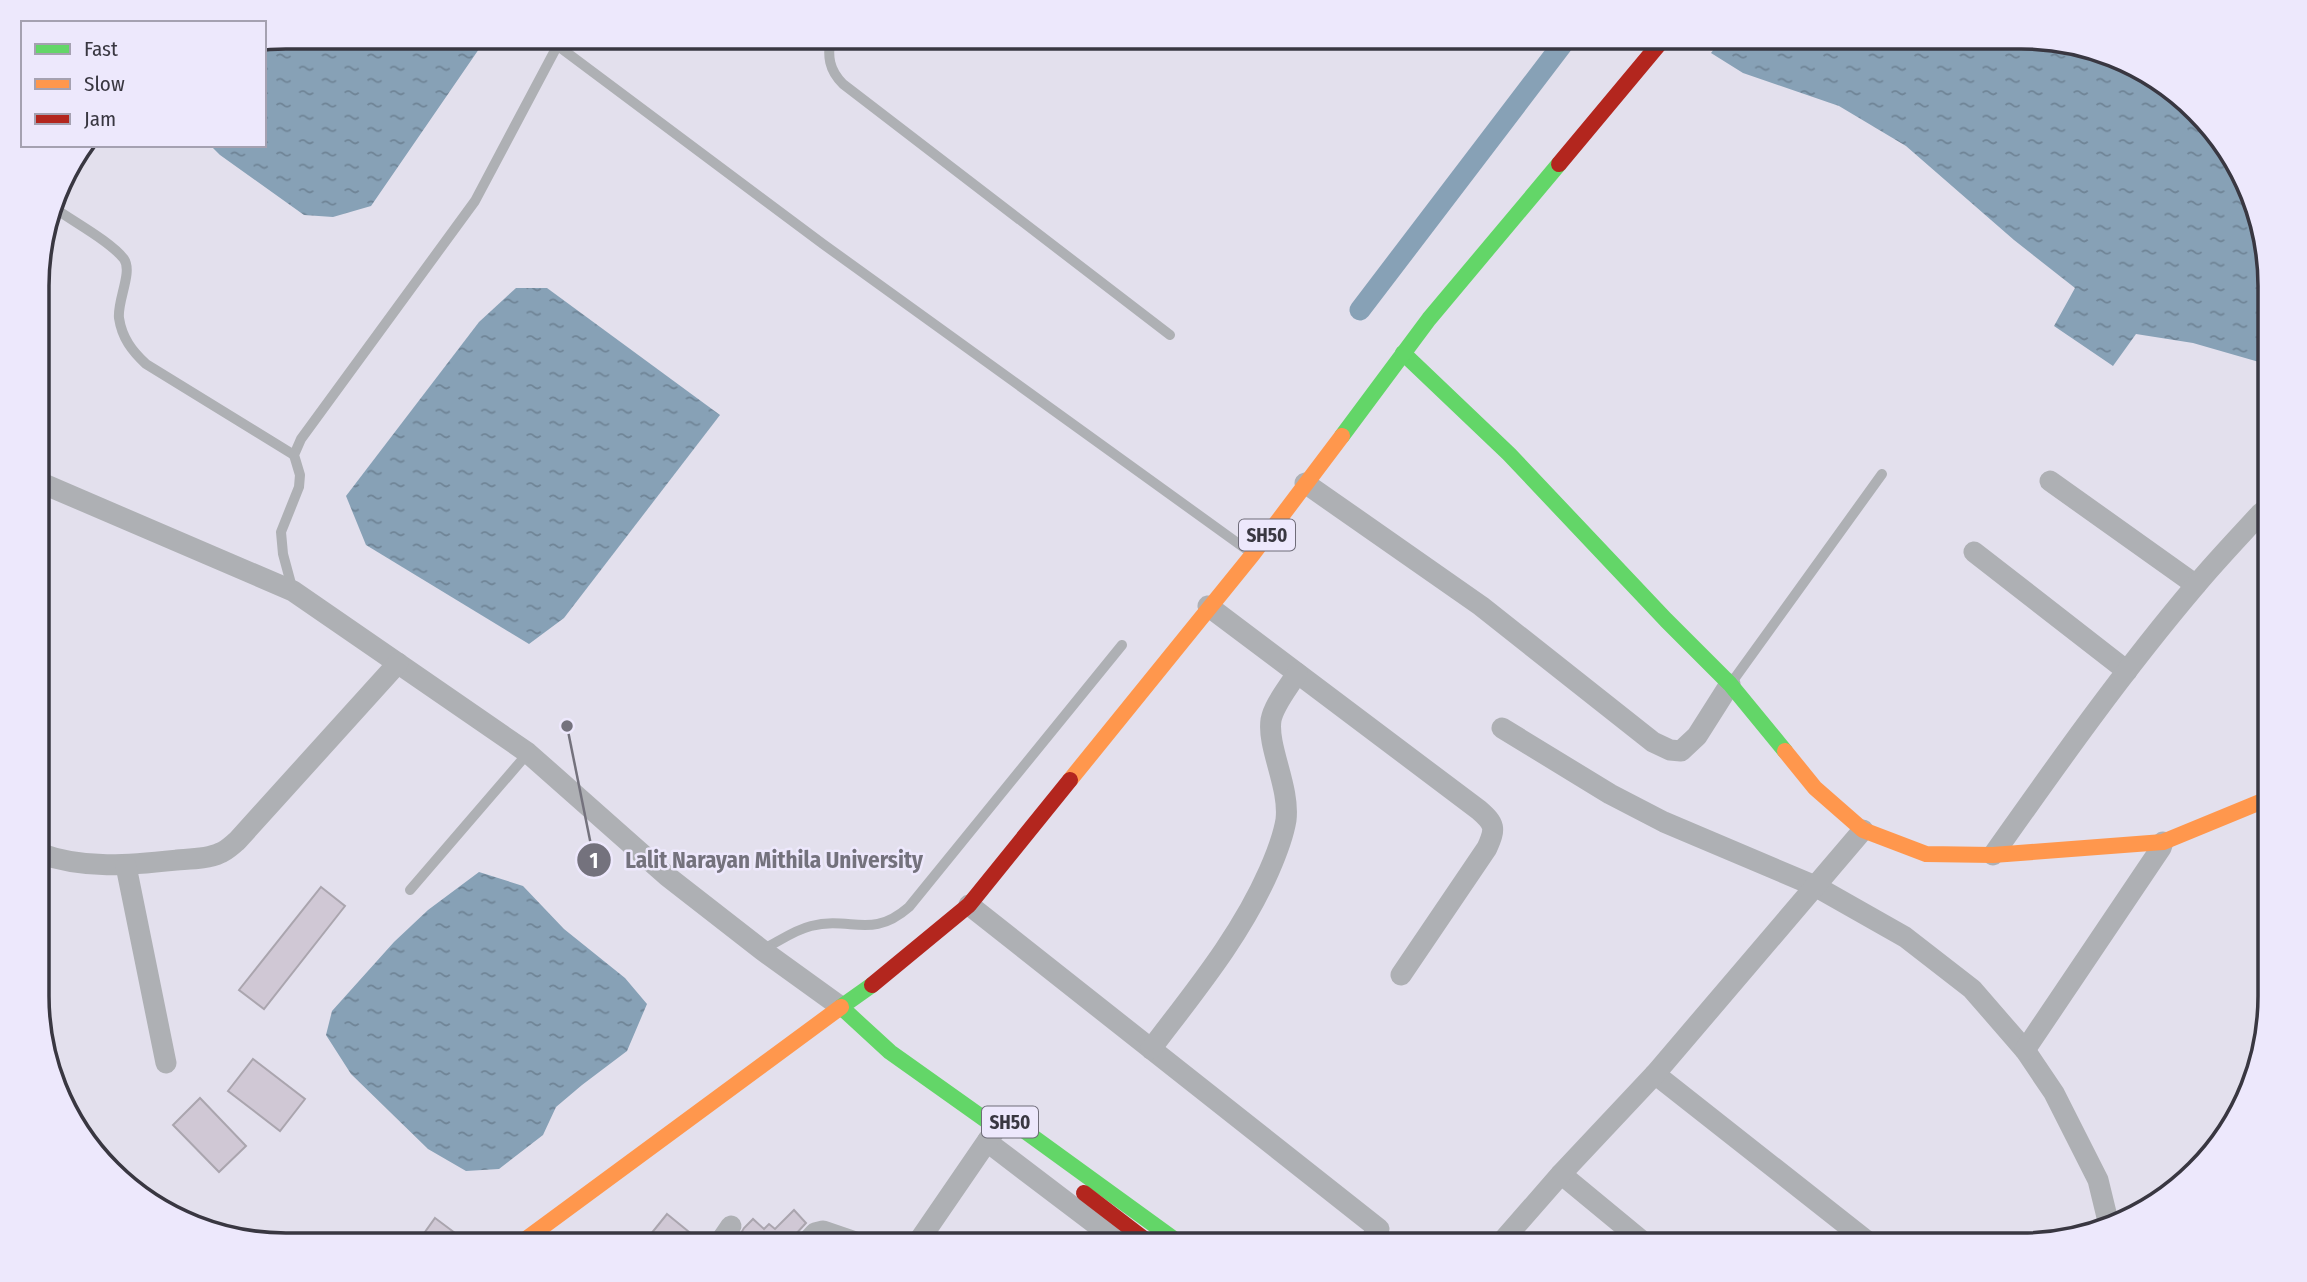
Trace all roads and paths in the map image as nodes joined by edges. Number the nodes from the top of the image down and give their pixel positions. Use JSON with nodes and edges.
{"nodes":[{"id":1,"x":557,"y":49,"type":"edge"},
{"id":2,"x":571,"y":49,"type":"edge"},
{"id":3,"x":830,"y":49,"type":"edge"},
{"id":4,"x":1655,"y":49,"type":"edge"},
{"id":5,"x":61,"y":213,"type":"edge"},
{"id":6,"x":1170,"y":335,"type":"dead end"},
{"id":7,"x":1403,"y":353,"type":"junction"},
{"id":8,"x":294,"y":455,"type":"junction"},
{"id":9,"x":1882,"y":474,"type":"dead end"},
{"id":10,"x":2050,"y":481,"type":"dead end"},
{"id":11,"x":1305,"y":483,"type":"junction"},
{"id":12,"x":49,"y":486,"type":"edge"},
{"id":13,"x":2257,"y":516,"type":"edge"},
{"id":14,"x":1974,"y":552,"type":"dead end"},
{"id":15,"x":1252,"y":554,"type":"junction"},
{"id":16,"x":2196,"y":585,"type":"junction"},
{"id":17,"x":293,"y":592,"type":"junction"},
{"id":18,"x":1209,"y":606,"type":"junction"},
{"id":19,"x":1122,"y":645,"type":"dead end"},
{"id":20,"x":398,"y":663,"type":"junction"},
{"id":21,"x":2127,"y":671,"type":"junction"},
{"id":22,"x":1297,"y":673,"type":"junction"},
{"id":23,"x":1730,"y":684,"type":"junction"},
{"id":24,"x":1502,"y":728,"type":"dead end"},
{"id":25,"x":528,"y":752,"type":"junction"},
{"id":26,"x":2257,"y":803,"type":"edge"},
{"id":27,"x":1863,"y":830,"type":"junction"},
{"id":28,"x":2163,"y":842,"type":"junction"},
{"id":29,"x":1993,"y":855,"type":"junction"},
{"id":30,"x":49,"y":857,"type":"edge"},
{"id":31,"x":126,"y":866,"type":"junction"},
{"id":32,"x":1815,"y":886,"type":"junction"},
{"id":33,"x":410,"y":890,"type":"dead end"},
{"id":34,"x":969,"y":905,"type":"junction"},
{"id":35,"x":762,"y":950,"type":"junction"},
{"id":36,"x":1401,"y":975,"type":"dead end"},
{"id":37,"x":841,"y":1007,"type":"junction"},
{"id":38,"x":1151,"y":1049,"type":"junction"},
{"id":39,"x":2025,"y":1050,"type":"junction"},
{"id":40,"x":166,"y":1063,"type":"dead end"},
{"id":41,"x":1655,"y":1074,"type":"junction"},
{"id":42,"x":992,"y":1134,"type":"junction"},
{"id":43,"x":1560,"y":1174,"type":"junction"},
{"id":44,"x":2107,"y":1216,"type":"edge"},
{"id":45,"x":731,"y":1226,"type":"dead end"},
{"id":46,"x":1165,"y":1232,"type":"edge"},
{"id":47,"x":1375,"y":1232,"type":"edge"},
{"id":48,"x":1510,"y":1232,"type":"edge"},
{"id":49,"x":1631,"y":1232,"type":"edge"},
{"id":50,"x":1856,"y":1232,"type":"edge"},
{"id":51,"x":534,"y":1233,"type":"edge"},
{"id":52,"x":726,"y":1233,"type":"edge"},
{"id":53,"x":924,"y":1233,"type":"edge"},
{"id":54,"x":1107,"y":1233,"type":"edge"},
{"id":55,"x":1134,"y":1233,"type":"edge"}],
"edges":[{"from":1,"to":8,"type":"lane"},
{"from":2,"to":15,"type":"lane"},
{"from":3,"to":6,"type":"lane"},
{"from":4,"to":7,"type":"main road","number":"SH50"},
{"from":5,"to":8,"type":"lane"},
{"from":7,"to":11,"type":"main road","number":"SH50"},
{"from":7,"to":23,"type":"main road"},
{"from":8,"to":17,"type":"lane"},
{"from":9,"to":23,"type":"lane"},
{"from":10,"to":16,"type":"street"},
{"from":11,"to":15,"type":"main road","number":"SH50"},
{"from":11,"to":23,"type":"street"},
{"from":12,"to":17,"type":"street"},
{"from":13,"to":16,"type":"street"},
{"from":14,"to":21,"type":"street"},
{"from":15,"to":18,"type":"main road","number":"SH50"},
{"from":16,"to":21,"type":"street"},
{"from":17,"to":20,"type":"street"},
{"from":18,"to":22,"type":"street"},
{"from":18,"to":34,"type":"main road","number":"SH50"},
{"from":19,"to":35,"type":"lane"},
{"from":20,"to":25,"type":"street"},
{"from":20,"to":31,"type":"street"},
{"from":21,"to":29,"type":"street"},
{"from":22,"to":36,"type":"street"},
{"from":22,"to":38,"type":"street"},
{"from":23,"to":27,"type":"main road"},
{"from":24,"to":32,"type":"street"},
{"from":25,"to":33,"type":"lane"},
{"from":25,"to":35,"type":"street"},
{"from":26,"to":28,"type":"main road"},
{"from":27,"to":29,"type":"main road"},
{"from":27,"to":32,"type":"street"},
{"from":28,"to":29,"type":"main road"},
{"from":28,"to":39,"type":"street"},
{"from":30,"to":31,"type":"street"},
{"from":31,"to":40,"type":"street"},
{"from":32,"to":39,"type":"street"},
{"from":32,"to":41,"type":"street"},
{"from":34,"to":37,"type":"main road","number":"SH50"},
{"from":34,"to":38,"type":"street"},
{"from":35,"to":37,"type":"street"},
{"from":37,"to":42,"type":"main road","number":"SH50"},
{"from":37,"to":51,"type":"main road"},
{"from":38,"to":47,"type":"street"},
{"from":39,"to":44,"type":"street"},
{"from":41,"to":43,"type":"street"},
{"from":41,"to":50,"type":"street"},
{"from":42,"to":46,"type":"main road","number":"SH50"},
{"from":42,"to":53,"type":"street"},
{"from":42,"to":54,"type":"street"},
{"from":42,"to":55,"type":"main road"},
{"from":43,"to":48,"type":"street"},
{"from":43,"to":49,"type":"street"},
{"from":45,"to":52,"type":"street"}]}
